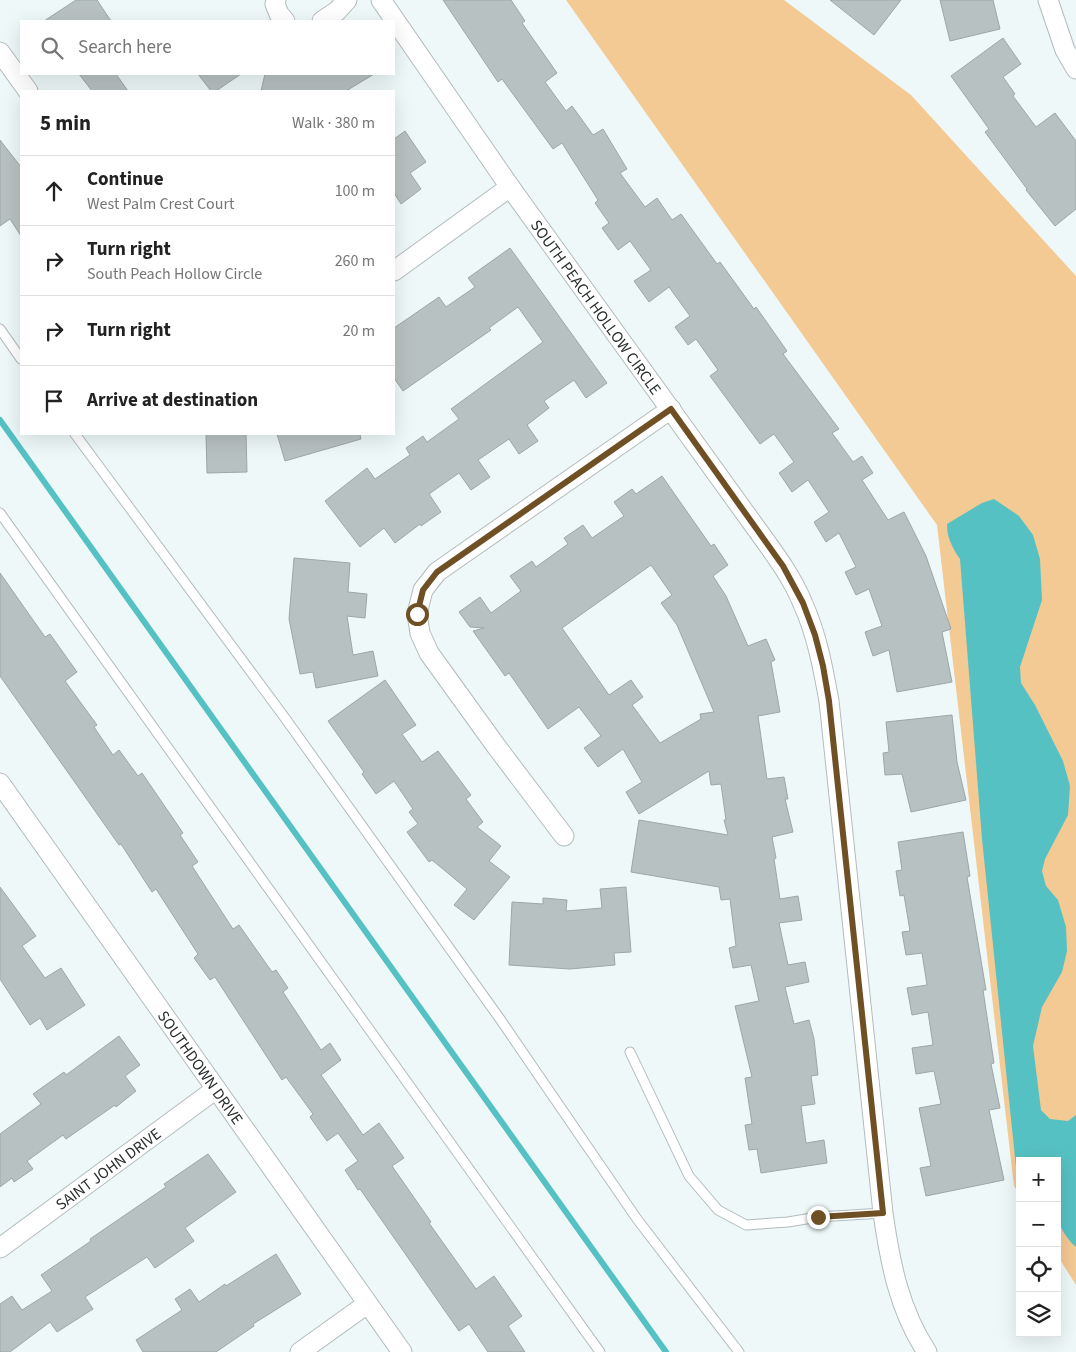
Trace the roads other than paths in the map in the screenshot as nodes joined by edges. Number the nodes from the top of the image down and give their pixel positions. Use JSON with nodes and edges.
{"nodes":[{"id":1,"x":276,"y":0,"type":"edge"},
{"id":2,"x":347,"y":0,"type":"edge"},
{"id":3,"x":381,"y":0,"type":"edge"},
{"id":4,"x":1048,"y":0,"type":"edge"},
{"id":5,"x":284,"y":20,"type":"edge"},
{"id":6,"x":324,"y":20,"type":"edge"},
{"id":7,"x":395,"y":20,"type":"edge"},
{"id":8,"x":395,"y":20,"type":"edge"},
{"id":9,"x":0,"y":52,"type":"edge"},
{"id":10,"x":1076,"y":69,"type":"edge"},
{"id":11,"x":27,"y":90,"type":"edge"},
{"id":12,"x":510,"y":187,"type":"junction"},
{"id":13,"x":395,"y":270,"type":"edge"},
{"id":14,"x":0,"y":329,"type":"edge"},
{"id":15,"x":20,"y":358,"type":"edge"},
{"id":16,"x":671,"y":409,"type":"junction"},
{"id":17,"x":76,"y":435,"type":"edge"},
{"id":18,"x":0,"y":513,"type":"edge"},
{"id":19,"x":0,"y":783,"type":"edge"},
{"id":20,"x":564,"y":836,"type":"dead end"},
{"id":21,"x":630,"y":1052,"type":"dead end"},
{"id":22,"x":216,"y":1089,"type":"junction"},
{"id":23,"x":883,"y":1213,"type":"junction"},
{"id":24,"x":0,"y":1248,"type":"edge"},
{"id":25,"x":367,"y":1304,"type":"junction"},
{"id":26,"x":300,"y":1352,"type":"edge"},
{"id":27,"x":402,"y":1352,"type":"edge"},
{"id":28,"x":600,"y":1352,"type":"edge"},
{"id":29,"x":739,"y":1352,"type":"edge"},
{"id":30,"x":927,"y":1352,"type":"edge"}],
"edges":[{"from":1,"to":5,"type":"street"},
{"from":2,"to":6,"type":"street"},
{"from":3,"to":7,"type":"street","name":"SOUTH PEACH HOLLOW CIRCLE"},
{"from":4,"to":10,"type":"street"},
{"from":8,"to":12,"type":"street","name":"SOUTH PEACH HOLLOW CIRCLE"},
{"from":9,"to":11,"type":"street"},
{"from":12,"to":13,"type":"street"},
{"from":12,"to":16,"type":"street","name":"SOUTH PEACH HOLLOW CIRCLE"},
{"from":14,"to":15,"type":"lane"},
{"from":16,"to":20,"type":"street"},
{"from":16,"to":23,"type":"street","name":"SOUTH PEACH HOLLOW CIRCLE"},
{"from":17,"to":29,"type":"lane"},
{"from":18,"to":28,"type":"lane"},
{"from":19,"to":22,"type":"street","name":"SOUTHDOWN DRIVE"},
{"from":21,"to":23,"type":"lane"},
{"from":22,"to":24,"type":"street","name":"SAINT JOHN DRIVE"},
{"from":22,"to":25,"type":"street","name":"SOUTHDOWN DRIVE"},
{"from":23,"to":30,"type":"street","name":"SOUTH PEACH HOLLOW CIRCLE"},
{"from":25,"to":26,"type":"street"},
{"from":25,"to":27,"type":"street","name":"SOUTHDOWN DRIVE"}]}
